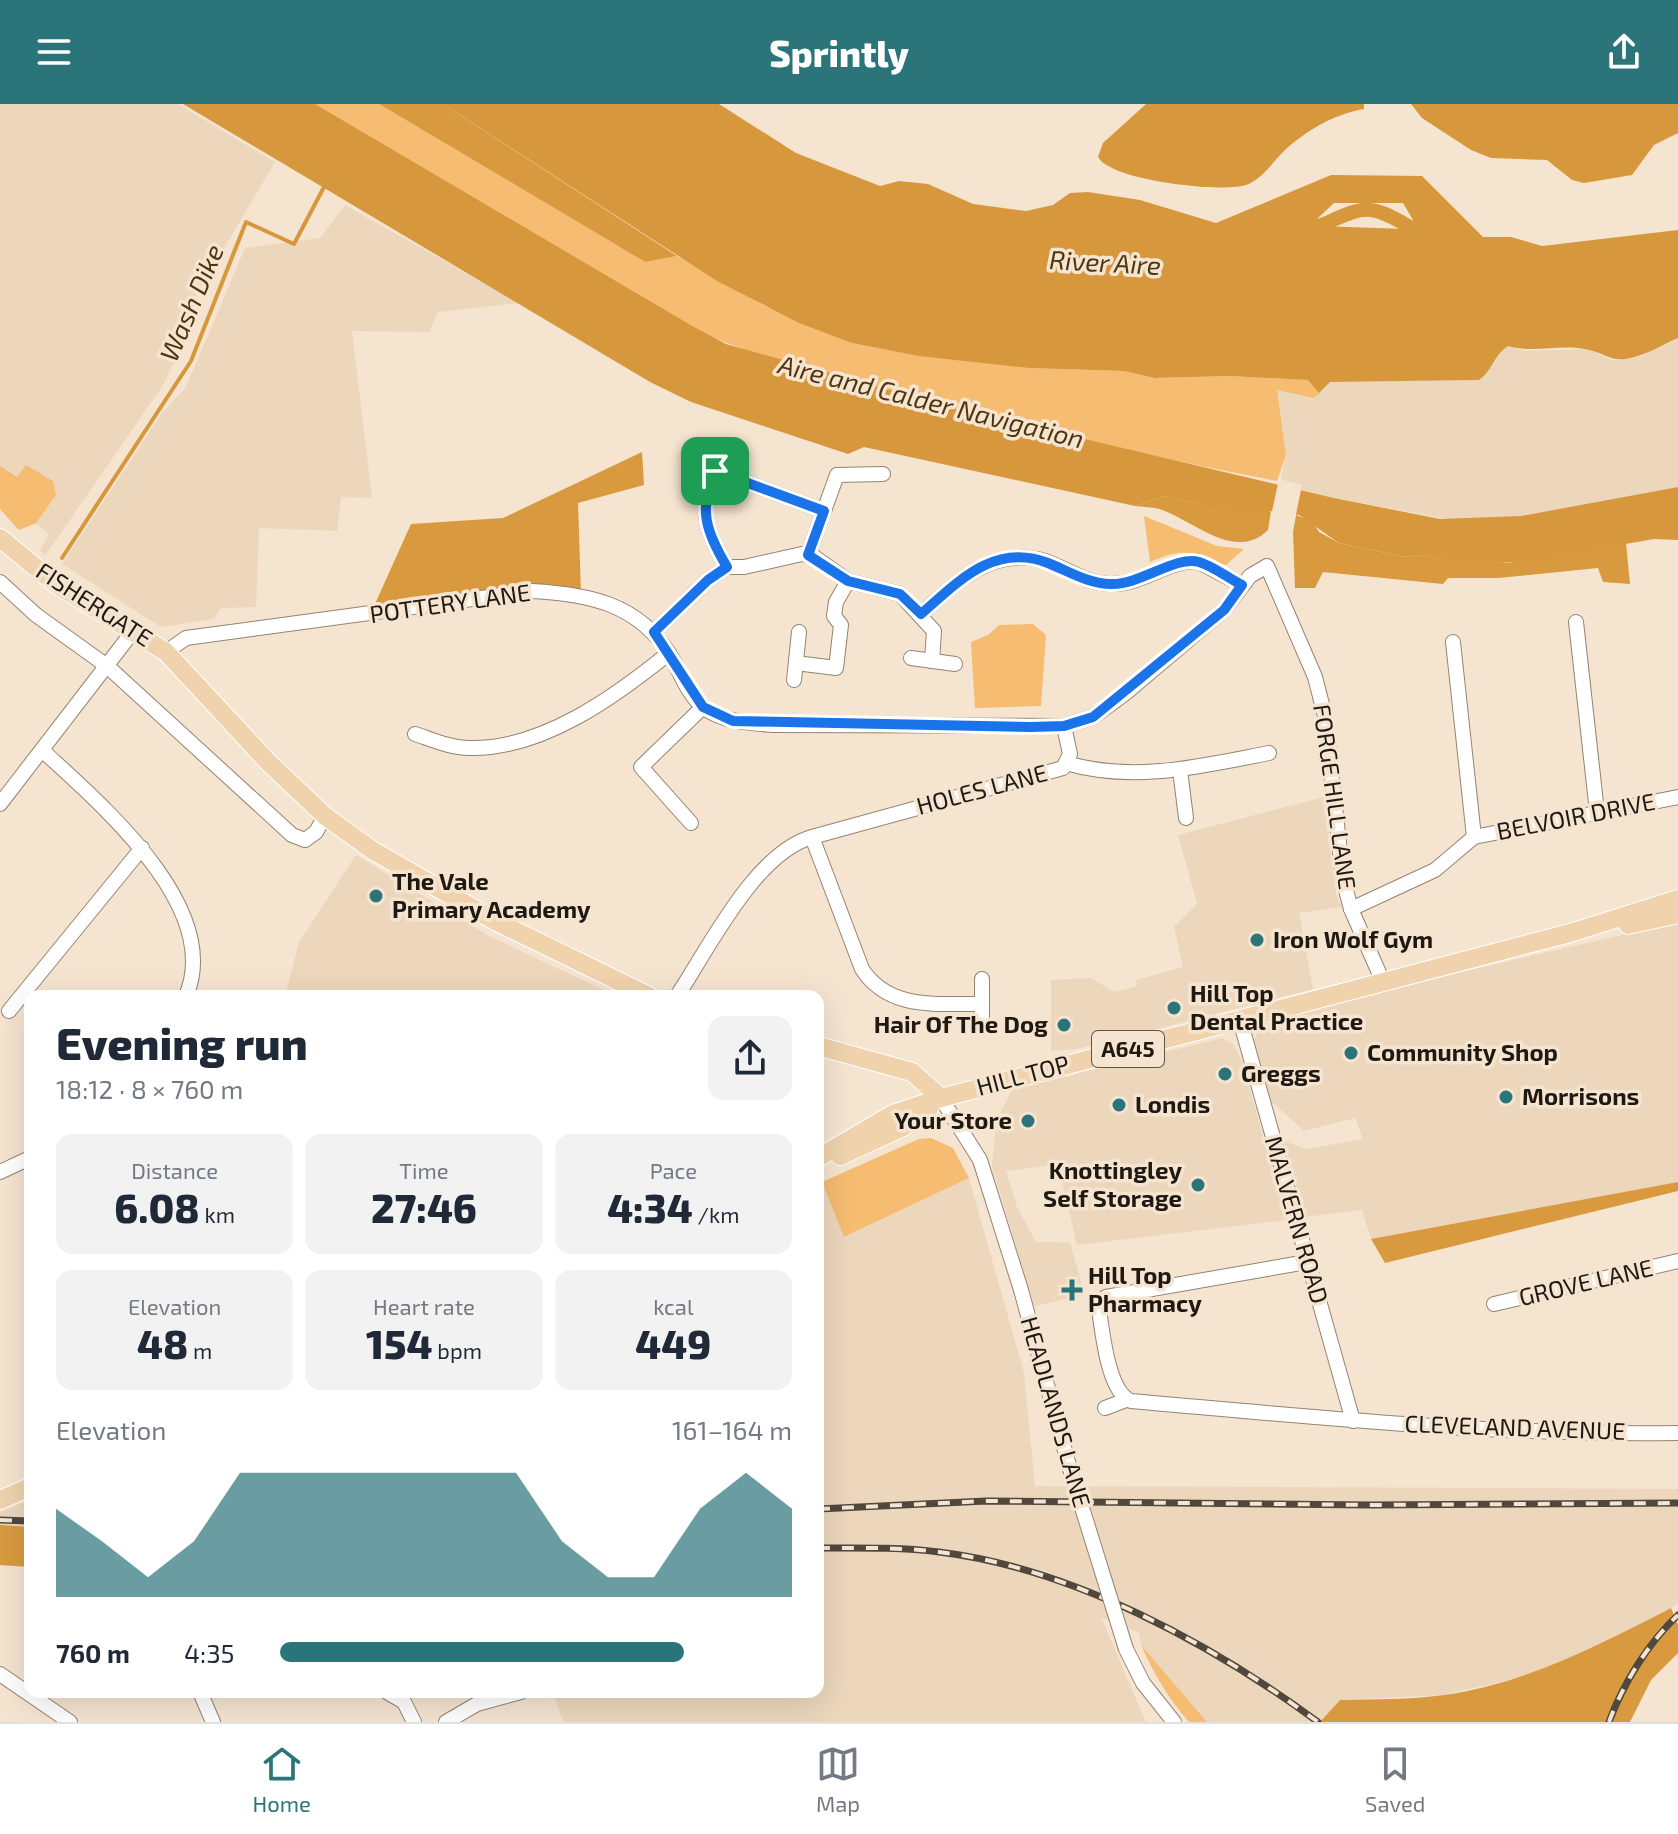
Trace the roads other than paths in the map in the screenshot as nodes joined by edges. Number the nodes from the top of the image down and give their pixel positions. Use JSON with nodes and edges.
{"nodes":[{"id":1,"x":696,"y":464,"type":"dead end"},
{"id":2,"x":715,"y":471,"type":"junction"},
{"id":3,"x":883,"y":474,"type":"dead end"},
{"id":4,"x":824,"y":511,"type":"junction"},
{"id":5,"x":0,"y":538,"type":"edge"},
{"id":6,"x":808,"y":555,"type":"junction"},
{"id":7,"x":727,"y":567,"type":"junction"},
{"id":8,"x":848,"y":581,"type":"junction"},
{"id":9,"x":0,"y":582,"type":"edge"},
{"id":10,"x":1242,"y":585,"type":"junction"},
{"id":11,"x":921,"y":614,"type":"junction"},
{"id":12,"x":1576,"y":622,"type":"dead end"},
{"id":13,"x":134,"y":630,"type":"junction"},
{"id":14,"x":654,"y":632,"type":"junction"},
{"id":15,"x":799,"y":632,"type":"dead end"},
{"id":16,"x":1453,"y":642,"type":"dead end"},
{"id":17,"x":166,"y":652,"type":"junction"},
{"id":18,"x":669,"y":653,"type":"junction"},
{"id":19,"x":911,"y":658,"type":"dead end"},
{"id":20,"x":932,"y":661,"type":"junction"},
{"id":21,"x":796,"y":663,"type":"junction"},
{"id":22,"x":955,"y":664,"type":"dead end"},
{"id":23,"x":107,"y":666,"type":"junction"},
{"id":24,"x":794,"y":680,"type":"dead end"},
{"id":25,"x":703,"y":707,"type":"junction"},
{"id":26,"x":1064,"y":726,"type":"junction"},
{"id":27,"x":415,"y":734,"type":"dead end"},
{"id":28,"x":42,"y":750,"type":"junction"},
{"id":29,"x":1269,"y":753,"type":"dead end"},
{"id":30,"x":1066,"y":763,"type":"junction"},
{"id":31,"x":1180,"y":770,"type":"junction"},
{"id":32,"x":1678,"y":797,"type":"edge"},
{"id":33,"x":0,"y":804,"type":"edge"},
{"id":34,"x":1597,"y":812,"type":"junction"},
{"id":35,"x":325,"y":816,"type":"junction"},
{"id":36,"x":1186,"y":818,"type":"dead end"},
{"id":37,"x":691,"y":823,"type":"dead end"},
{"id":38,"x":812,"y":837,"type":"junction"},
{"id":39,"x":1474,"y":837,"type":"junction"},
{"id":40,"x":142,"y":848,"type":"junction"},
{"id":41,"x":1678,"y":899,"type":"edge"},
{"id":42,"x":1351,"y":909,"type":"junction"},
{"id":43,"x":1678,"y":914,"type":"edge"},
{"id":44,"x":1570,"y":933,"type":"junction"},
{"id":45,"x":982,"y":979,"type":"dead end"},
{"id":46,"x":1383,"y":982,"type":"junction"},
{"id":47,"x":26,"y":990,"type":"edge"},
{"id":48,"x":187,"y":990,"type":"edge"},
{"id":49,"x":637,"y":990,"type":"edge"},
{"id":50,"x":681,"y":990,"type":"edge"},
{"id":51,"x":24,"y":993,"type":"edge"},
{"id":52,"x":982,"y":1004,"type":"junction"},
{"id":53,"x":9,"y":1011,"type":"dead end"},
{"id":54,"x":1240,"y":1020,"type":"junction"},
{"id":55,"x":982,"y":1025,"type":"dead end"},
{"id":56,"x":824,"y":1048,"type":"edge"},
{"id":57,"x":941,"y":1098,"type":"junction"},
{"id":58,"x":824,"y":1154,"type":"edge"},
{"id":59,"x":24,"y":1161,"type":"edge"},
{"id":60,"x":824,"y":1163,"type":"edge"},
{"id":61,"x":0,"y":1172,"type":"edge"},
{"id":62,"x":1678,"y":1261,"type":"edge"},
{"id":63,"x":1307,"y":1262,"type":"junction"},
{"id":64,"x":1494,"y":1304,"type":"dead end"},
{"id":65,"x":1128,"y":1401,"type":"junction"},
{"id":66,"x":1105,"y":1408,"type":"dead end"},
{"id":67,"x":1353,"y":1421,"type":"junction"},
{"id":68,"x":1678,"y":1433,"type":"edge"},
{"id":69,"x":24,"y":1490,"type":"edge"},
{"id":70,"x":2,"y":1499,"type":"edge"},
{"id":71,"x":0,"y":1674,"type":"edge"},
{"id":72,"x":24,"y":1690,"type":"edge"},
{"id":73,"x":35,"y":1698,"type":"edge"},
{"id":74,"x":203,"y":1698,"type":"edge"},
{"id":75,"x":397,"y":1698,"type":"edge"},
{"id":76,"x":499,"y":1698,"type":"edge"},
{"id":77,"x":70,"y":1722,"type":"edge"},
{"id":78,"x":213,"y":1722,"type":"edge"},
{"id":79,"x":414,"y":1722,"type":"edge"},
{"id":80,"x":446,"y":1722,"type":"edge"},
{"id":81,"x":1174,"y":1722,"type":"edge"}],
"edges":[{"from":1,"to":2,"type":"street"},
{"from":2,"to":4,"type":"street"},
{"from":2,"to":7,"type":"street"},
{"from":3,"to":4,"type":"street"},
{"from":4,"to":6,"type":"street"},
{"from":5,"to":13,"type":"main road","name":"FISHERGATE"},
{"from":6,"to":7,"type":"street"},
{"from":6,"to":8,"type":"street"},
{"from":7,"to":14,"type":"street"},
{"from":8,"to":11,"type":"street"},
{"from":8,"to":21,"type":"street"},
{"from":9,"to":23,"type":"street","name":"FISHERGATE"},
{"from":10,"to":11,"type":"street"},
{"from":10,"to":26,"type":"street"},
{"from":10,"to":42,"type":"street","name":"FORGE HILL LANE"},
{"from":11,"to":20,"type":"street"},
{"from":12,"to":34,"type":"street"},
{"from":13,"to":17,"type":"main road","name":"FISHERGATE"},
{"from":13,"to":23,"type":"street"},
{"from":14,"to":17,"type":"street","name":"POTTERY LANE"},
{"from":14,"to":18,"type":"street","name":"POTTERY LANE"},
{"from":15,"to":21,"type":"street"},
{"from":16,"to":39,"type":"street"},
{"from":17,"to":35,"type":"main road","name":"FISHERGATE"},
{"from":18,"to":25,"type":"street","name":"POTTERY LANE"},
{"from":18,"to":27,"type":"street"},
{"from":19,"to":20,"type":"street"},
{"from":20,"to":22,"type":"street"},
{"from":21,"to":24,"type":"street"},
{"from":23,"to":28,"type":"street"},
{"from":23,"to":35,"type":"street","name":"FISHERGATE"},
{"from":25,"to":26,"type":"street"},
{"from":25,"to":37,"type":"street"},
{"from":26,"to":30,"type":"street","name":"HOLES LANE"},
{"from":28,"to":33,"type":"street"},
{"from":28,"to":40,"type":"street"},
{"from":29,"to":31,"type":"street"},
{"from":30,"to":31,"type":"street"},
{"from":30,"to":38,"type":"street","name":"HOLES LANE"},
{"from":31,"to":36,"type":"street"},
{"from":32,"to":34,"type":"street","name":"BELVOIR DRIVE"},
{"from":34,"to":39,"type":"street","name":"BELVOIR DRIVE"},
{"from":35,"to":49,"type":"main road","name":"FISHERGATE"},
{"from":38,"to":50,"type":"street","name":"HOLES LANE"},
{"from":38,"to":52,"type":"street"},
{"from":39,"to":42,"type":"street","name":"BELVOIR DRIVE"},
{"from":40,"to":47,"type":"street"},
{"from":40,"to":48,"type":"street"},
{"from":41,"to":44,"type":"main road","name":"HILL TOP","number":"A645"},
{"from":42,"to":46,"type":"street","name":"FORGE HILL LANE"},
{"from":43,"to":44,"type":"main road","name":"HILL TOP","number":"A645"},
{"from":44,"to":46,"type":"main road","name":"HILL TOP","number":"A645"},
{"from":45,"to":52,"type":"street"},
{"from":46,"to":54,"type":"main road","name":"HILL TOP","number":"A645"},
{"from":51,"to":53,"type":"street"},
{"from":52,"to":55,"type":"street"},
{"from":54,"to":57,"type":"main road","name":"HILL TOP","number":"A645"},
{"from":54,"to":63,"type":"street","name":"MALVERN ROAD"},
{"from":56,"to":57,"type":"main road"},
{"from":57,"to":58,"type":"main road","number":"A645"},
{"from":57,"to":60,"type":"main road","number":"A645"},
{"from":57,"to":81,"type":"street","name":"HEADLANDS LANE","bridge":true},
{"from":59,"to":61,"type":"street"},
{"from":62,"to":64,"type":"street","name":"GROVE LANE"},
{"from":63,"to":65,"type":"street"},
{"from":63,"to":67,"type":"street","name":"MALVERN ROAD"},
{"from":65,"to":66,"type":"street"},
{"from":65,"to":67,"type":"street","name":"CLEVELAND AVENUE"},
{"from":67,"to":68,"type":"street","name":"CLEVELAND AVENUE"},
{"from":69,"to":70,"type":"main road"},
{"from":71,"to":72,"type":"street"},
{"from":73,"to":77,"type":"street"},
{"from":74,"to":78,"type":"street"},
{"from":75,"to":79,"type":"street"},
{"from":76,"to":80,"type":"street"}]}
